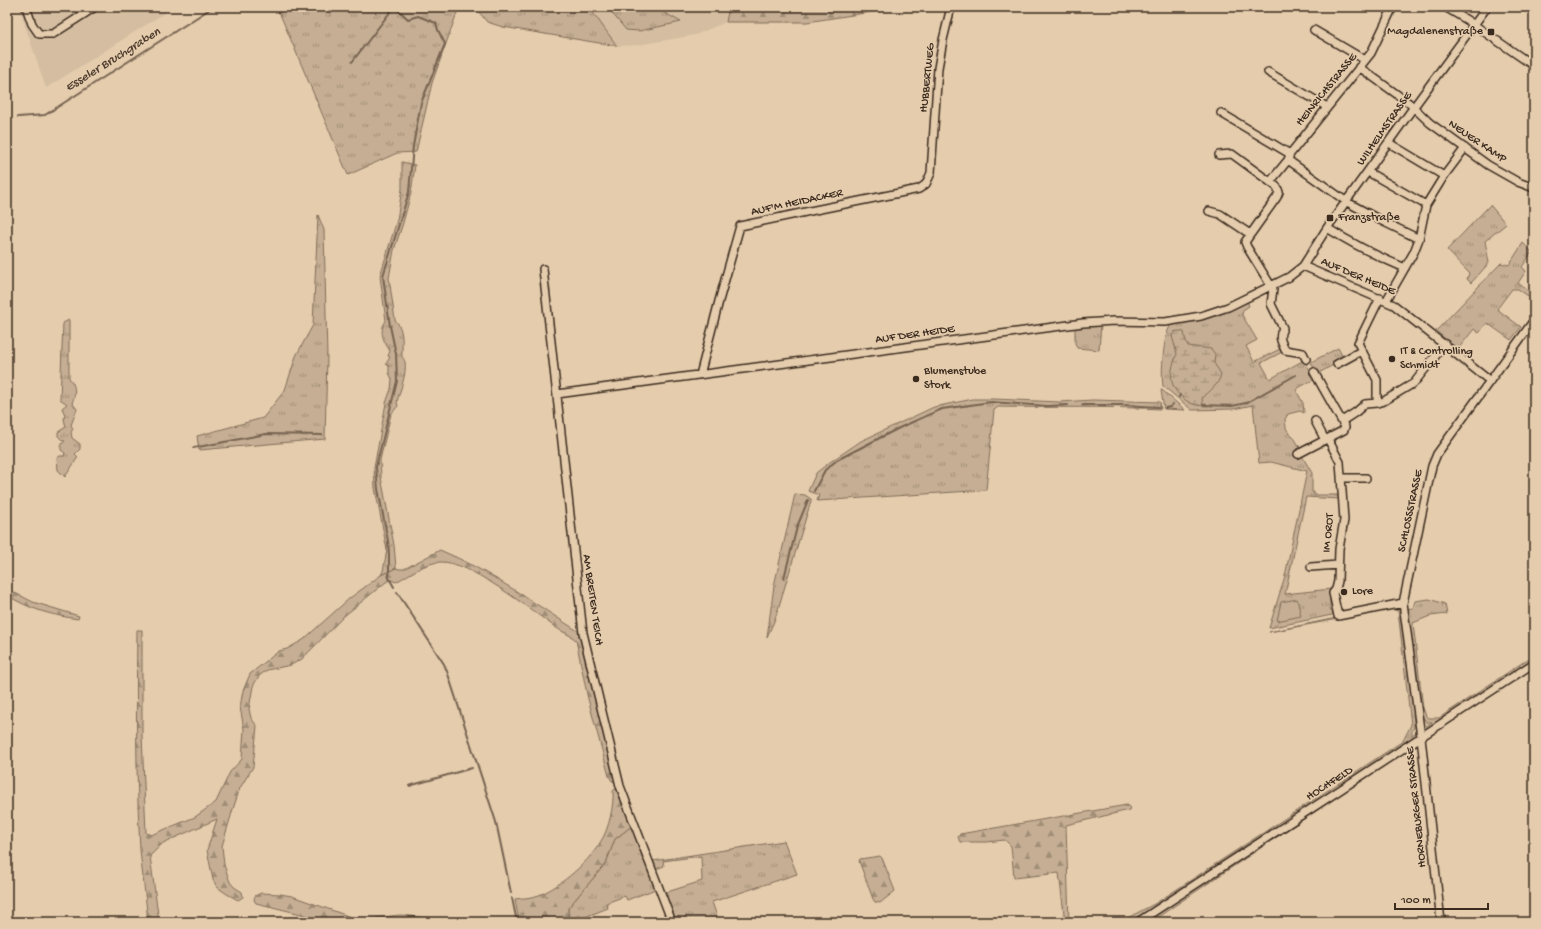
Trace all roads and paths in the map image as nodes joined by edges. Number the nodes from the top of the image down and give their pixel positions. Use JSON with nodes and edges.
{"nodes":[{"id":1,"x":26,"y":7,"type":"edge"},
{"id":2,"x":95,"y":7,"type":"edge"},
{"id":3,"x":951,"y":7,"type":"edge"},
{"id":4,"x":1445,"y":7,"type":"edge"},
{"id":5,"x":1487,"y":7,"type":"edge"},
{"id":6,"x":1390,"y":8,"type":"edge"},
{"id":7,"x":1474,"y":25,"type":"junction"},
{"id":8,"x":1314,"y":30,"type":"dead end"},
{"id":9,"x":1365,"y":60,"type":"junction"},
{"id":10,"x":1534,"y":66,"type":"edge"},
{"id":11,"x":1359,"y":67,"type":"junction"},
{"id":12,"x":1268,"y":72,"type":"dead end"},
{"id":13,"x":1327,"y":107,"type":"junction"},
{"id":14,"x":1413,"y":108,"type":"junction"},
{"id":15,"x":1221,"y":113,"type":"dead end"},
{"id":16,"x":1389,"y":143,"type":"junction"},
{"id":17,"x":1465,"y":148,"type":"junction"},
{"id":18,"x":933,"y":151,"type":"joint"},
{"id":19,"x":1219,"y":155,"type":"dead end"},
{"id":20,"x":1289,"y":157,"type":"junction"},
{"id":21,"x":1368,"y":172,"type":"junction"},
{"id":22,"x":1444,"y":176,"type":"junction"},
{"id":23,"x":1270,"y":182,"type":"junction"},
{"id":24,"x":1534,"y":188,"type":"edge"},
{"id":25,"x":1347,"y":202,"type":"junction"},
{"id":26,"x":1426,"y":205,"type":"junction"},
{"id":27,"x":1209,"y":211,"type":"dead end"},
{"id":28,"x":1327,"y":228,"type":"junction"},
{"id":29,"x":1250,"y":234,"type":"junction"},
{"id":30,"x":1419,"y":239,"type":"junction"},
{"id":31,"x":1303,"y":266,"type":"junction"},
{"id":32,"x":1405,"y":268,"type":"junction"},
{"id":33,"x":543,"y":269,"type":"dead end"},
{"id":34,"x":1271,"y":285,"type":"junction"},
{"id":35,"x":1383,"y":299,"type":"junction"},
{"id":36,"x":1534,"y":320,"type":"edge"},
{"id":37,"x":1445,"y":344,"type":"junction"},
{"id":38,"x":1361,"y":351,"type":"junction"},
{"id":39,"x":1306,"y":359,"type":"dead end"},
{"id":40,"x":1337,"y":364,"type":"dead end"},
{"id":41,"x":1314,"y":372,"type":"dead end"},
{"id":42,"x":700,"y":374,"type":"junction"},
{"id":43,"x":1490,"y":380,"type":"junction"},
{"id":44,"x":557,"y":394,"type":"junction"},
{"id":45,"x":1377,"y":403,"type":"junction"},
{"id":46,"x":1315,"y":421,"type":"dead end"},
{"id":47,"x":1342,"y":421,"type":"junction"},
{"id":48,"x":1327,"y":439,"type":"junction"},
{"id":49,"x":1298,"y":454,"type":"dead end"},
{"id":50,"x":1341,"y":478,"type":"junction"},
{"id":51,"x":1366,"y":478,"type":"dead end"},
{"id":52,"x":1338,"y":565,"type":"junction"},
{"id":53,"x":1311,"y":567,"type":"dead end"},
{"id":54,"x":1403,"y":602,"type":"junction"},
{"id":55,"x":1534,"y":663,"type":"edge"},
{"id":56,"x":1421,"y":738,"type":"junction"},
{"id":57,"x":672,"y":922,"type":"edge"},
{"id":58,"x":1138,"y":922,"type":"edge"},
{"id":59,"x":1441,"y":922,"type":"edge"}],
"edges":[{"from":1,"to":2,"type":"street"},
{"from":3,"to":18,"type":"street","name":"HUBBERTWEG"},
{"from":4,"to":7,"type":"street"},
{"from":5,"to":7,"type":"street","name":"WILHELMSTRASSE"},
{"from":6,"to":9,"type":"street","name":"HEINRICHSTRASSE"},
{"from":7,"to":10,"type":"street"},
{"from":7,"to":14,"type":"street","name":"WILHELMSTRASSE"},
{"from":8,"to":9,"type":"street"},
{"from":9,"to":11,"type":"street","name":"HEINRICHSTRASSE"},
{"from":11,"to":13,"type":"street","name":"HEINRICHSTRASSE"},
{"from":11,"to":14,"type":"street","name":"NEUER KAMP"},
{"from":12,"to":13,"type":"street"},
{"from":13,"to":20,"type":"street","name":"HEINRICHSTRASSE"},
{"from":14,"to":16,"type":"street","name":"WILHELMSTRASSE"},
{"from":14,"to":17,"type":"street","name":"NEUER KAMP"},
{"from":15,"to":20,"type":"street"},
{"from":16,"to":21,"type":"street","name":"WILHELMSTRASSE"},
{"from":16,"to":22,"type":"street"},
{"from":17,"to":22,"type":"street"},
{"from":17,"to":24,"type":"street","name":"NEUER KAMP"},
{"from":18,"to":42,"type":"street","name":"AUF'M HEIDACKER"},
{"from":19,"to":23,"type":"street"},
{"from":20,"to":23,"type":"street","name":"HEINRICHSTRASSE"},
{"from":20,"to":25,"type":"street"},
{"from":21,"to":25,"type":"street","name":"WILHELMSTRASSE"},
{"from":21,"to":26,"type":"street"},
{"from":22,"to":26,"type":"street"},
{"from":23,"to":29,"type":"street"},
{"from":25,"to":28,"type":"street","name":"WILHELMSTRASSE"},
{"from":25,"to":30,"type":"street"},
{"from":26,"to":30,"type":"street"},
{"from":27,"to":29,"type":"street"},
{"from":28,"to":31,"type":"street","name":"WILHELMSTRASSE"},
{"from":28,"to":32,"type":"street"},
{"from":29,"to":34,"type":"street"},
{"from":30,"to":32,"type":"street"},
{"from":31,"to":34,"type":"street","name":"AUF DER HEIDE"},
{"from":31,"to":35,"type":"street","name":"AUF DER HEIDE"},
{"from":32,"to":35,"type":"street"},
{"from":33,"to":44,"type":"street","name":"AM BREITEN TEICH"},
{"from":34,"to":39,"type":"street"},
{"from":34,"to":42,"type":"street","name":"AUF DER HEIDE"},
{"from":35,"to":37,"type":"street","name":"AUF DER HEIDE"},
{"from":35,"to":38,"type":"street"},
{"from":36,"to":43,"type":"street","name":"SCHLOSSSTRASSE"},
{"from":37,"to":43,"type":"street","name":"AUF DER HEIDE"},
{"from":37,"to":45,"type":"street"},
{"from":38,"to":40,"type":"street"},
{"from":38,"to":45,"type":"street"},
{"from":41,"to":47,"type":"street"},
{"from":42,"to":44,"type":"street","name":"AUF DER HEIDE"},
{"from":43,"to":54,"type":"street","name":"SCHLOSSSTRASSE"},
{"from":44,"to":57,"type":"street","name":"AM BREITEN TEICH"},
{"from":45,"to":47,"type":"street"},
{"from":46,"to":48,"type":"street","name":"IM OROT"},
{"from":47,"to":48,"type":"street"},
{"from":48,"to":49,"type":"street"},
{"from":48,"to":50,"type":"street","name":"IM OROT"},
{"from":50,"to":51,"type":"street"},
{"from":50,"to":52,"type":"street","name":"IM OROT"},
{"from":52,"to":53,"type":"street","name":"IM OROT"},
{"from":52,"to":54,"type":"street","name":"IM OROT"},
{"from":54,"to":56,"type":"street","name":"SCHLOSSSTRASSE"},
{"from":55,"to":56,"type":"street","name":"HOCHFELD"},
{"from":56,"to":58,"type":"street","name":"HOCHFELD"},
{"from":56,"to":59,"type":"street","name":"HORNEBURGER STRASSE"}]}
